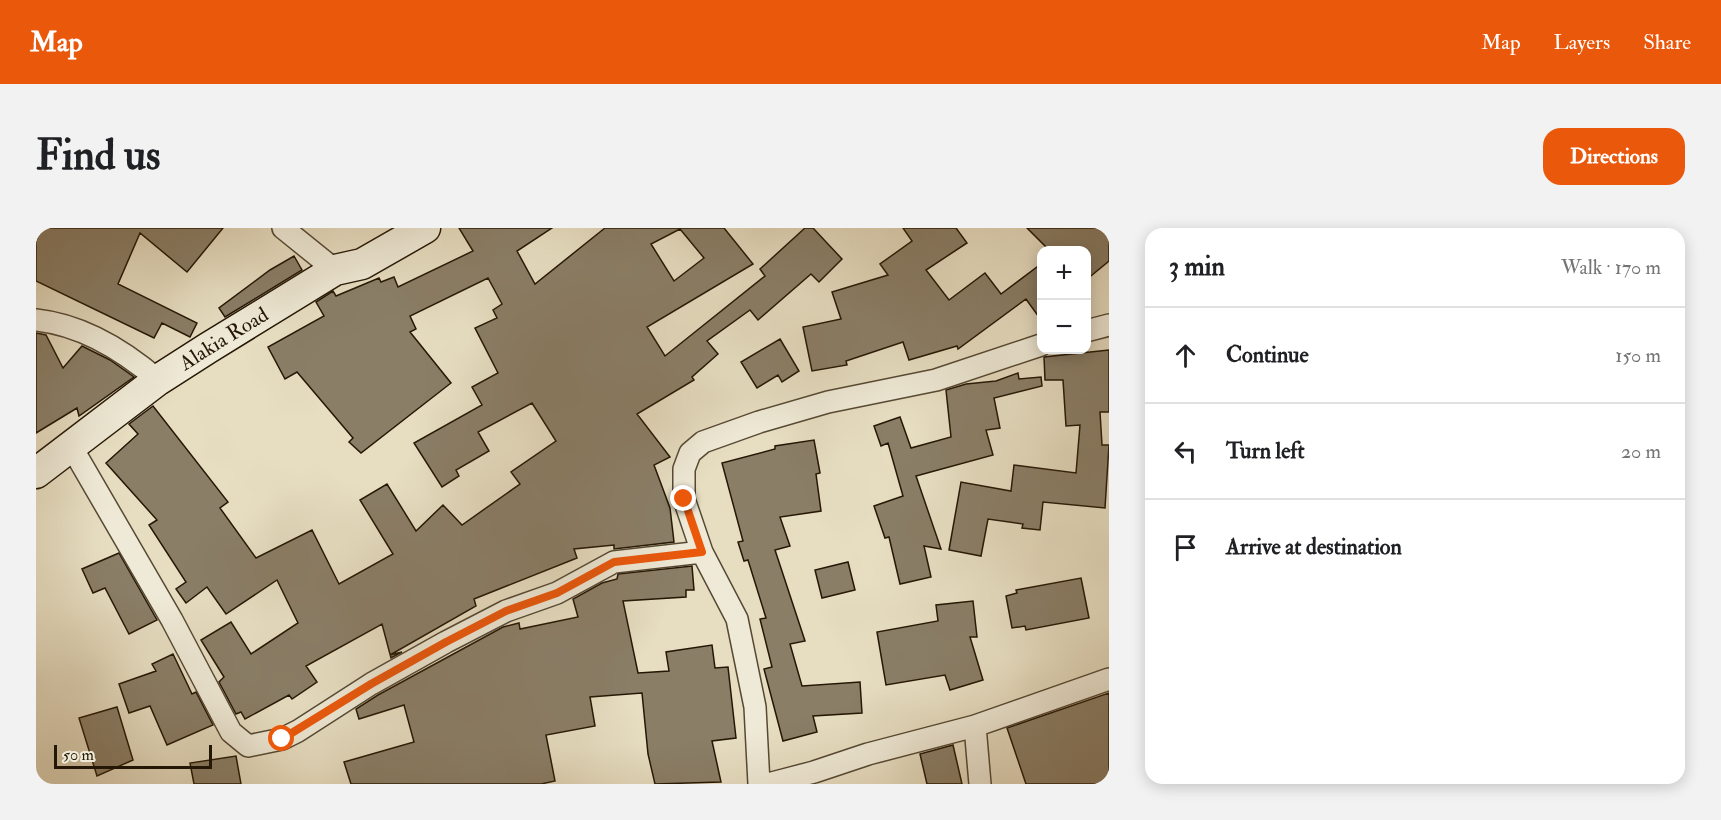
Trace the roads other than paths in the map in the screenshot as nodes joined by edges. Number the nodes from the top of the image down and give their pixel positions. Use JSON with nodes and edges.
{"nodes":[{"id":1,"x":283,"y":228,"type":"edge"},
{"id":2,"x":425,"y":228,"type":"edge"},
{"id":3,"x":335,"y":270,"type":"junction"},
{"id":4,"x":36,"y":320,"type":"edge"},
{"id":5,"x":1109,"y":325,"type":"edge"},
{"id":6,"x":1091,"y":330,"type":"edge"},
{"id":7,"x":1037,"y":346,"type":"edge"},
{"id":8,"x":158,"y":380,"type":"junction"},
{"id":9,"x":71,"y":446,"type":"junction"},
{"id":10,"x":36,"y":473,"type":"edge"},
{"id":11,"x":702,"y":552,"type":"junction"},
{"id":12,"x":1109,"y":679,"type":"edge"},
{"id":13,"x":975,"y":726,"type":"junction"},
{"id":14,"x":759,"y":784,"type":"edge"},
{"id":15,"x":768,"y":784,"type":"edge"},
{"id":16,"x":980,"y":784,"type":"edge"}],
"edges":[{"from":1,"to":3,"type":"street"},
{"from":2,"to":3,"type":"street","name":"Alakia Road"},
{"from":3,"to":8,"type":"street","name":"Alakia Road"},
{"from":4,"to":8,"type":"street"},
{"from":5,"to":6,"type":"street"},
{"from":7,"to":11,"type":"street"},
{"from":8,"to":9,"type":"street","name":"Alakia Road"},
{"from":9,"to":10,"type":"street","name":"Alakia Road"},
{"from":9,"to":11,"type":"street"},
{"from":11,"to":14,"type":"street"},
{"from":12,"to":13,"type":"street"},
{"from":13,"to":15,"type":"street"},
{"from":13,"to":16,"type":"street"}]}
